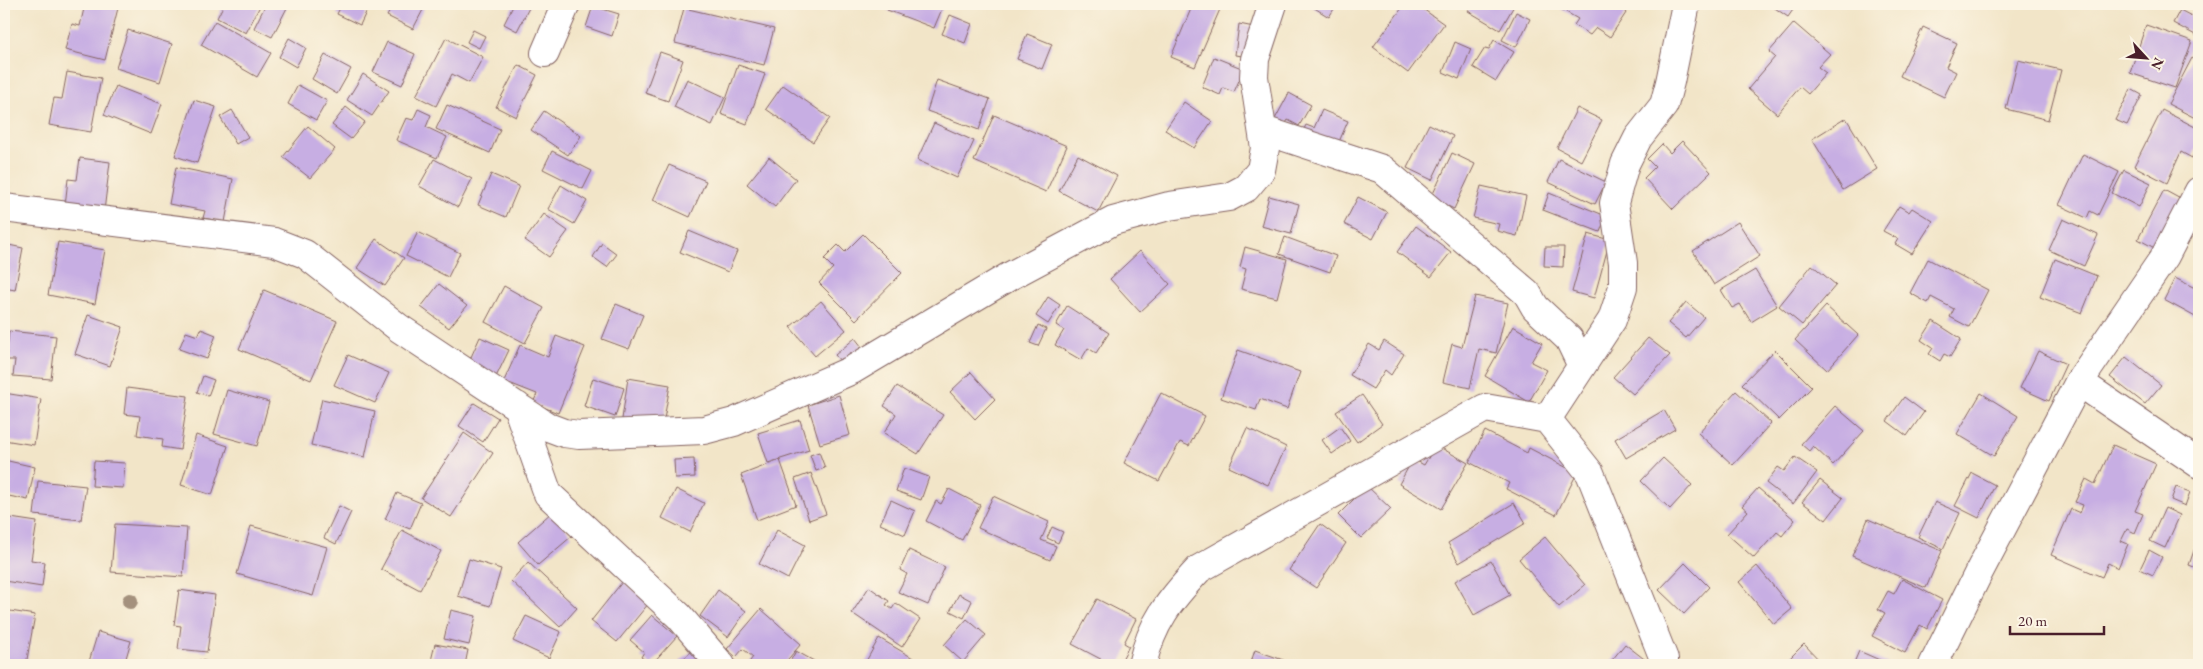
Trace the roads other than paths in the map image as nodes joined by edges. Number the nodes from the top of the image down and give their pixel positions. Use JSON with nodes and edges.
{"nodes":[{"id":1,"x":566,"y":4,"type":"edge"},
{"id":2,"x":1273,"y":4,"type":"edge"},
{"id":3,"x":1686,"y":4,"type":"edge"},
{"id":4,"x":545,"y":53,"type":"dead end"},
{"id":5,"x":1263,"y":130,"type":"junction"},
{"id":6,"x":2199,"y":191,"type":"edge"},
{"id":7,"x":4,"y":208,"type":"edge"},
{"id":8,"x":1581,"y":364,"type":"junction"},
{"id":9,"x":2079,"y":382,"type":"junction"},
{"id":10,"x":517,"y":406,"type":"junction"},
{"id":11,"x":1547,"y":420,"type":"junction"},
{"id":12,"x":2199,"y":464,"type":"edge"},
{"id":13,"x":721,"y":665,"type":"edge"},
{"id":14,"x":1142,"y":665,"type":"edge"},
{"id":15,"x":1664,"y":665,"type":"edge"},
{"id":16,"x":1933,"y":665,"type":"edge"}],
"edges":[{"from":1,"to":4,"type":"street"},
{"from":2,"to":5,"type":"street"},
{"from":3,"to":8,"type":"street"},
{"from":5,"to":8,"type":"street"},
{"from":5,"to":10,"type":"street"},
{"from":6,"to":9,"type":"street"},
{"from":7,"to":10,"type":"street"},
{"from":8,"to":11,"type":"street"},
{"from":9,"to":12,"type":"street"},
{"from":9,"to":16,"type":"street"},
{"from":10,"to":13,"type":"street"},
{"from":11,"to":14,"type":"street"},
{"from":11,"to":15,"type":"street"}]}
